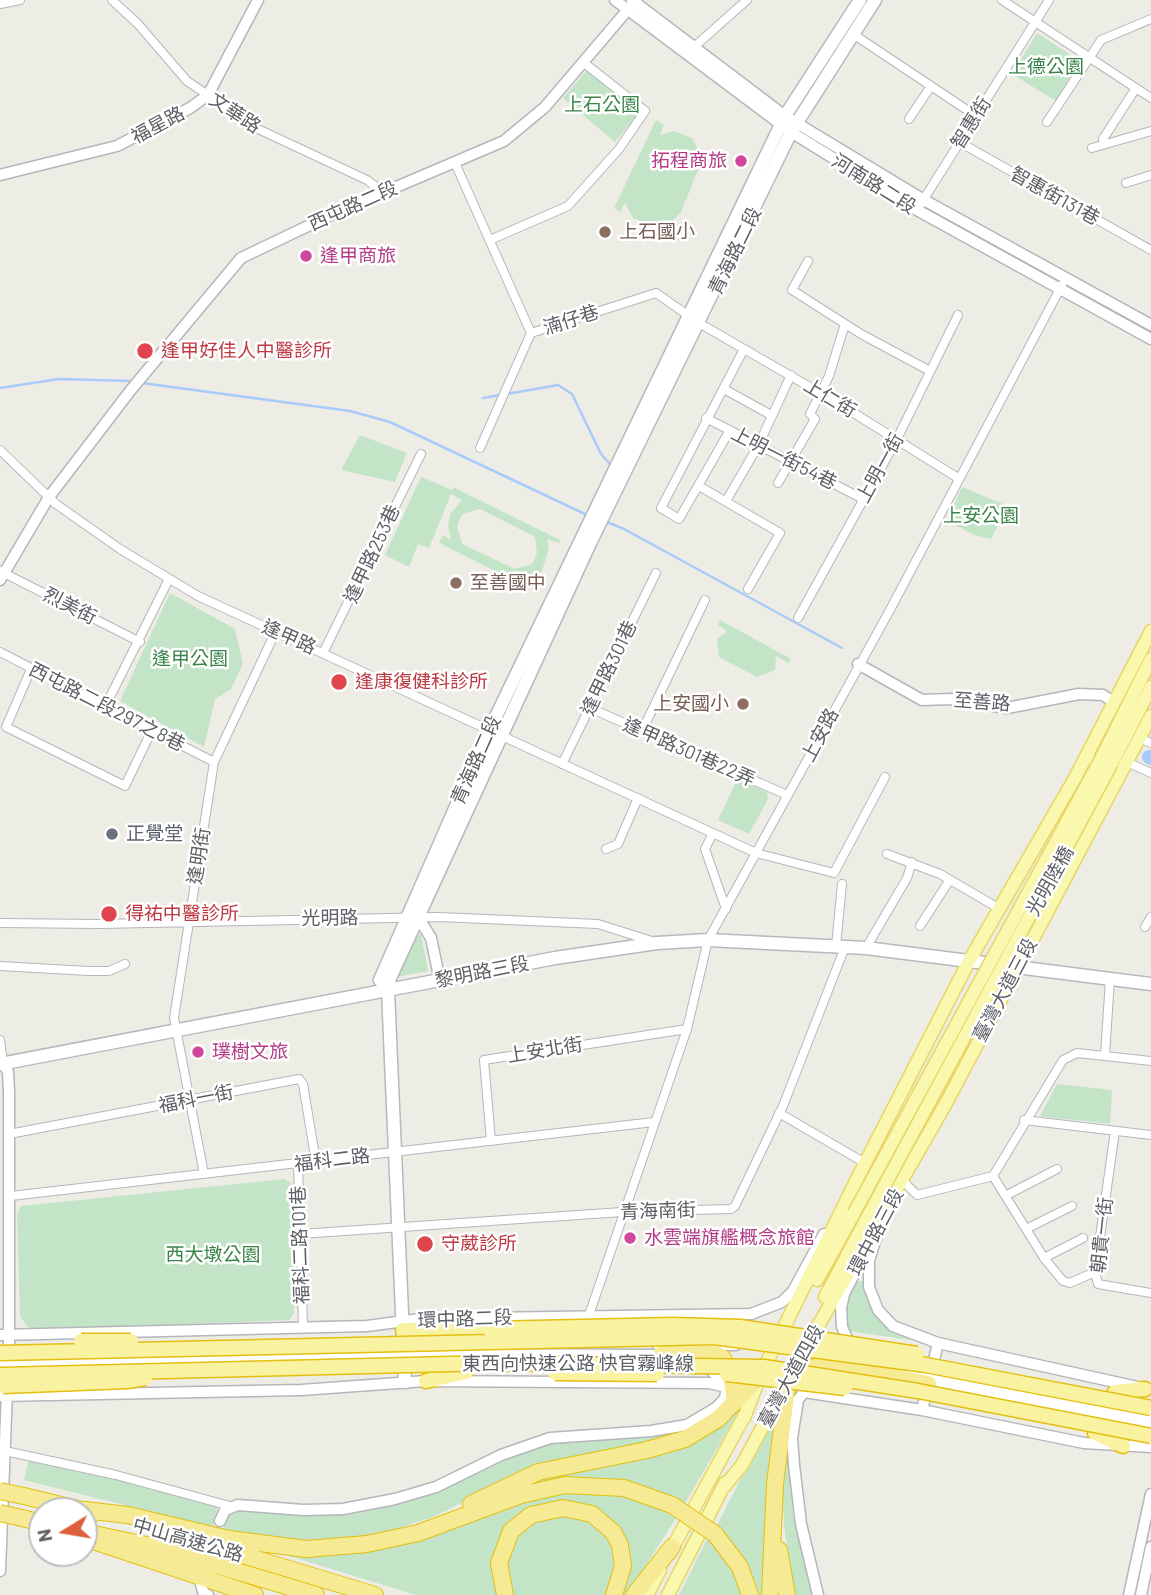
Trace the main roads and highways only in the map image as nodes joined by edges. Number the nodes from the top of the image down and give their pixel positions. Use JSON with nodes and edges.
{"nodes":[{"id":1,"x":860,"y":0,"type":"edge"},
{"id":2,"x":875,"y":0,"type":"edge"},
{"id":3,"x":788,"y":124,"type":"junction"},
{"id":4,"x":1151,"y":631,"type":"edge"},
{"id":5,"x":1151,"y":659,"type":"edge"},
{"id":6,"x":1151,"y":687,"type":"edge"},
{"id":7,"x":1151,"y":716,"type":"edge"},
{"id":8,"x":1145,"y":741,"type":"edge"},
{"id":9,"x":1107,"y":760,"type":"junction"},
{"id":10,"x":1075,"y":778,"type":"junction"},
{"id":11,"x":969,"y":961,"type":"junction"},
{"id":12,"x":1015,"y":969,"type":"junction"},
{"id":13,"x":1151,"y":984,"type":"edge"},
{"id":14,"x":388,"y":990,"type":"junction"},
{"id":15,"x":1,"y":1065,"type":"edge"},
{"id":16,"x":855,"y":1262,"type":"joint"},
{"id":17,"x":798,"y":1310,"type":"junction"},
{"id":18,"x":817,"y":1313,"type":"joint"},
{"id":19,"x":403,"y":1326,"type":"junction"},
{"id":20,"x":714,"y":1326,"type":"junction"},
{"id":21,"x":3,"y":1338,"type":"edge"},
{"id":22,"x":740,"y":1340,"type":"junction"},
{"id":23,"x":829,"y":1340,"type":"junction"},
{"id":24,"x":230,"y":1347,"type":"junction"},
{"id":25,"x":662,"y":1349,"type":"road end"},
{"id":26,"x":806,"y":1349,"type":"junction"},
{"id":27,"x":3,"y":1361,"type":"edge"},
{"id":28,"x":762,"y":1371,"type":"junction"},
{"id":29,"x":174,"y":1372,"type":"junction"},
{"id":30,"x":743,"y":1376,"type":"junction"},
{"id":31,"x":795,"y":1378,"type":"junction"},
{"id":32,"x":929,"y":1379,"type":"road end"},
{"id":33,"x":426,"y":1381,"type":"road end"},
{"id":34,"x":405,"y":1382,"type":"road end"},
{"id":35,"x":1148,"y":1390,"type":"edge"},
{"id":36,"x":2,"y":1393,"type":"edge"},
{"id":37,"x":735,"y":1403,"type":"junction"},
{"id":38,"x":1151,"y":1408,"type":"edge"},
{"id":39,"x":744,"y":1418,"type":"junction"},
{"id":40,"x":780,"y":1433,"type":"junction"},
{"id":41,"x":1151,"y":1436,"type":"edge"},
{"id":42,"x":1123,"y":1446,"type":"road end"},
{"id":43,"x":775,"y":1484,"type":"junction"},
{"id":44,"x":723,"y":1488,"type":"junction"},
{"id":45,"x":0,"y":1490,"type":"edge"},
{"id":46,"x":28,"y":1497,"type":"edge"},
{"id":47,"x":98,"y":1512,"type":"edge"},
{"id":48,"x":0,"y":1513,"type":"edge"},
{"id":49,"x":98,"y":1514,"type":"edge"},
{"id":50,"x":28,"y":1520,"type":"edge"},
{"id":51,"x":98,"y":1535,"type":"edge"},
{"id":52,"x":386,"y":1541,"type":"junction"},
{"id":53,"x":98,"y":1543,"type":"edge"},
{"id":54,"x":672,"y":1547,"type":"junction"},
{"id":55,"x":255,"y":1595,"type":"edge"},
{"id":56,"x":316,"y":1595,"type":"edge"},
{"id":57,"x":375,"y":1595,"type":"edge"},
{"id":58,"x":505,"y":1595,"type":"edge"},
{"id":59,"x":614,"y":1595,"type":"edge"},
{"id":60,"x":634,"y":1595,"type":"edge"},
{"id":61,"x":648,"y":1595,"type":"edge"},
{"id":62,"x":668,"y":1595,"type":"edge"},
{"id":63,"x":750,"y":1595,"type":"edge"},
{"id":64,"x":770,"y":1595,"type":"edge"},
{"id":65,"x":787,"y":1595,"type":"edge"}],
"edges":[{"from":1,"to":3,"type":"main road","name":"青海路二段"},
{"from":2,"to":3,"type":"main road","name":"青海路二段"},
{"from":3,"to":14,"type":"main road","name":"青海路二段"},
{"from":4,"to":10,"type":"main road"},
{"from":5,"to":9,"type":"main road"},
{"from":6,"to":9,"type":"main road"},
{"from":7,"to":8,"type":"main road","name":"臺灣大道三段"},
{"from":8,"to":12,"type":"main road","name":"臺灣大道三段"},
{"from":9,"to":10,"type":"main road"},
{"from":9,"to":17,"type":"main road","name":"光明陸橋","bridge":true},
{"from":9,"to":18,"type":"main road","name":"光明陸橋","bridge":true},
{"from":10,"to":11,"type":"main road"},
{"from":11,"to":12,"type":"main road","name":"黎明路三段"},
{"from":11,"to":14,"type":"main road","name":"黎明路三段"},
{"from":11,"to":17,"type":"main road"},
{"from":12,"to":13,"type":"main road","name":"黎明路三段"},
{"from":12,"to":16,"type":"main road","name":"臺灣大道三段"},
{"from":14,"to":15,"type":"main road","name":"黎明路三段"},
{"from":14,"to":19,"type":"main road","name":"青海路二段"},
{"from":16,"to":31,"type":"main road","name":"臺灣大道四段"},
{"from":17,"to":28,"type":"main road","name":"臺灣大道四段"},
{"from":17,"to":39,"type":"main road","name":"臺灣大道四段"},
{"from":18,"to":44,"type":"main road","name":"臺灣大道四段"},
{"from":19,"to":20,"type":"highway","bridge":true},
{"from":19,"to":34,"type":"main road","name":"青海路二段"},
{"from":20,"to":22,"type":"highway","bridge":true},
{"from":20,"to":23,"type":"highway","bridge":true},
{"from":21,"to":24,"type":"highway","bridge":true},
{"from":22,"to":24,"type":"highway","name":"東西向快速公路 快官霧峰線","bridge":true},
{"from":22,"to":26,"type":"highway","name":"東西向快速公路 快官霧峰線","bridge":true},
{"from":23,"to":26,"type":"highway","bridge":true},
{"from":23,"to":35,"type":"highway","bridge":true},
{"from":24,"to":27,"type":"highway","name":"東西向快速公路 快官霧峰線","bridge":true},
{"from":25,"to":37,"type":"highway"},
{"from":26,"to":38,"type":"highway","name":"東西向快速公路 快官霧峰線","bridge":true},
{"from":27,"to":29,"type":"highway","name":"東西向快速公路 快官霧峰線","bridge":true},
{"from":28,"to":29,"type":"highway","name":"東西向快速公路 快官霧峰線","bridge":true},
{"from":28,"to":30,"type":"highway","bridge":true},
{"from":28,"to":31,"type":"highway","name":"東西向快速公路 快官霧峰線","bridge":true},
{"from":28,"to":37,"type":"highway"},
{"from":28,"to":39,"type":"main road","name":"臺灣大道四段"},
{"from":29,"to":36,"type":"highway","bridge":true},
{"from":30,"to":31,"type":"highway","bridge":true},
{"from":30,"to":33,"type":"highway","bridge":true},
{"from":31,"to":40,"type":"highway"},
{"from":31,"to":41,"type":"highway","name":"東西向快速公路 快官霧峰線","bridge":true},
{"from":31,"to":42,"type":"highway","bridge":true},
{"from":31,"to":44,"type":"main road","name":"臺灣大道四段"},
{"from":32,"to":40,"type":"highway"},
{"from":37,"to":52,"type":"highway"},
{"from":39,"to":54,"type":"main road","name":"臺灣大道四段"},
{"from":40,"to":43,"type":"highway"},
{"from":43,"to":64,"type":"highway"},
{"from":43,"to":65,"type":"highway"},
{"from":44,"to":62,"type":"main road","name":"臺灣大道四段"},
{"from":45,"to":46,"type":"highway","name":"中山高速公路","bridge":true},
{"from":47,"to":52,"type":"highway"},
{"from":48,"to":50,"type":"highway","bridge":true},
{"from":49,"to":57,"type":"highway","name":"中山高速公路"},
{"from":51,"to":56,"type":"highway","name":"中山高速公路"},
{"from":52,"to":63,"type":"highway","bridge":true},
{"from":53,"to":55,"type":"highway"},
{"from":54,"to":60,"type":"highway"},
{"from":54,"to":61,"type":"main road","name":"臺灣大道四段"},
{"from":58,"to":59,"type":"highway"}]}
